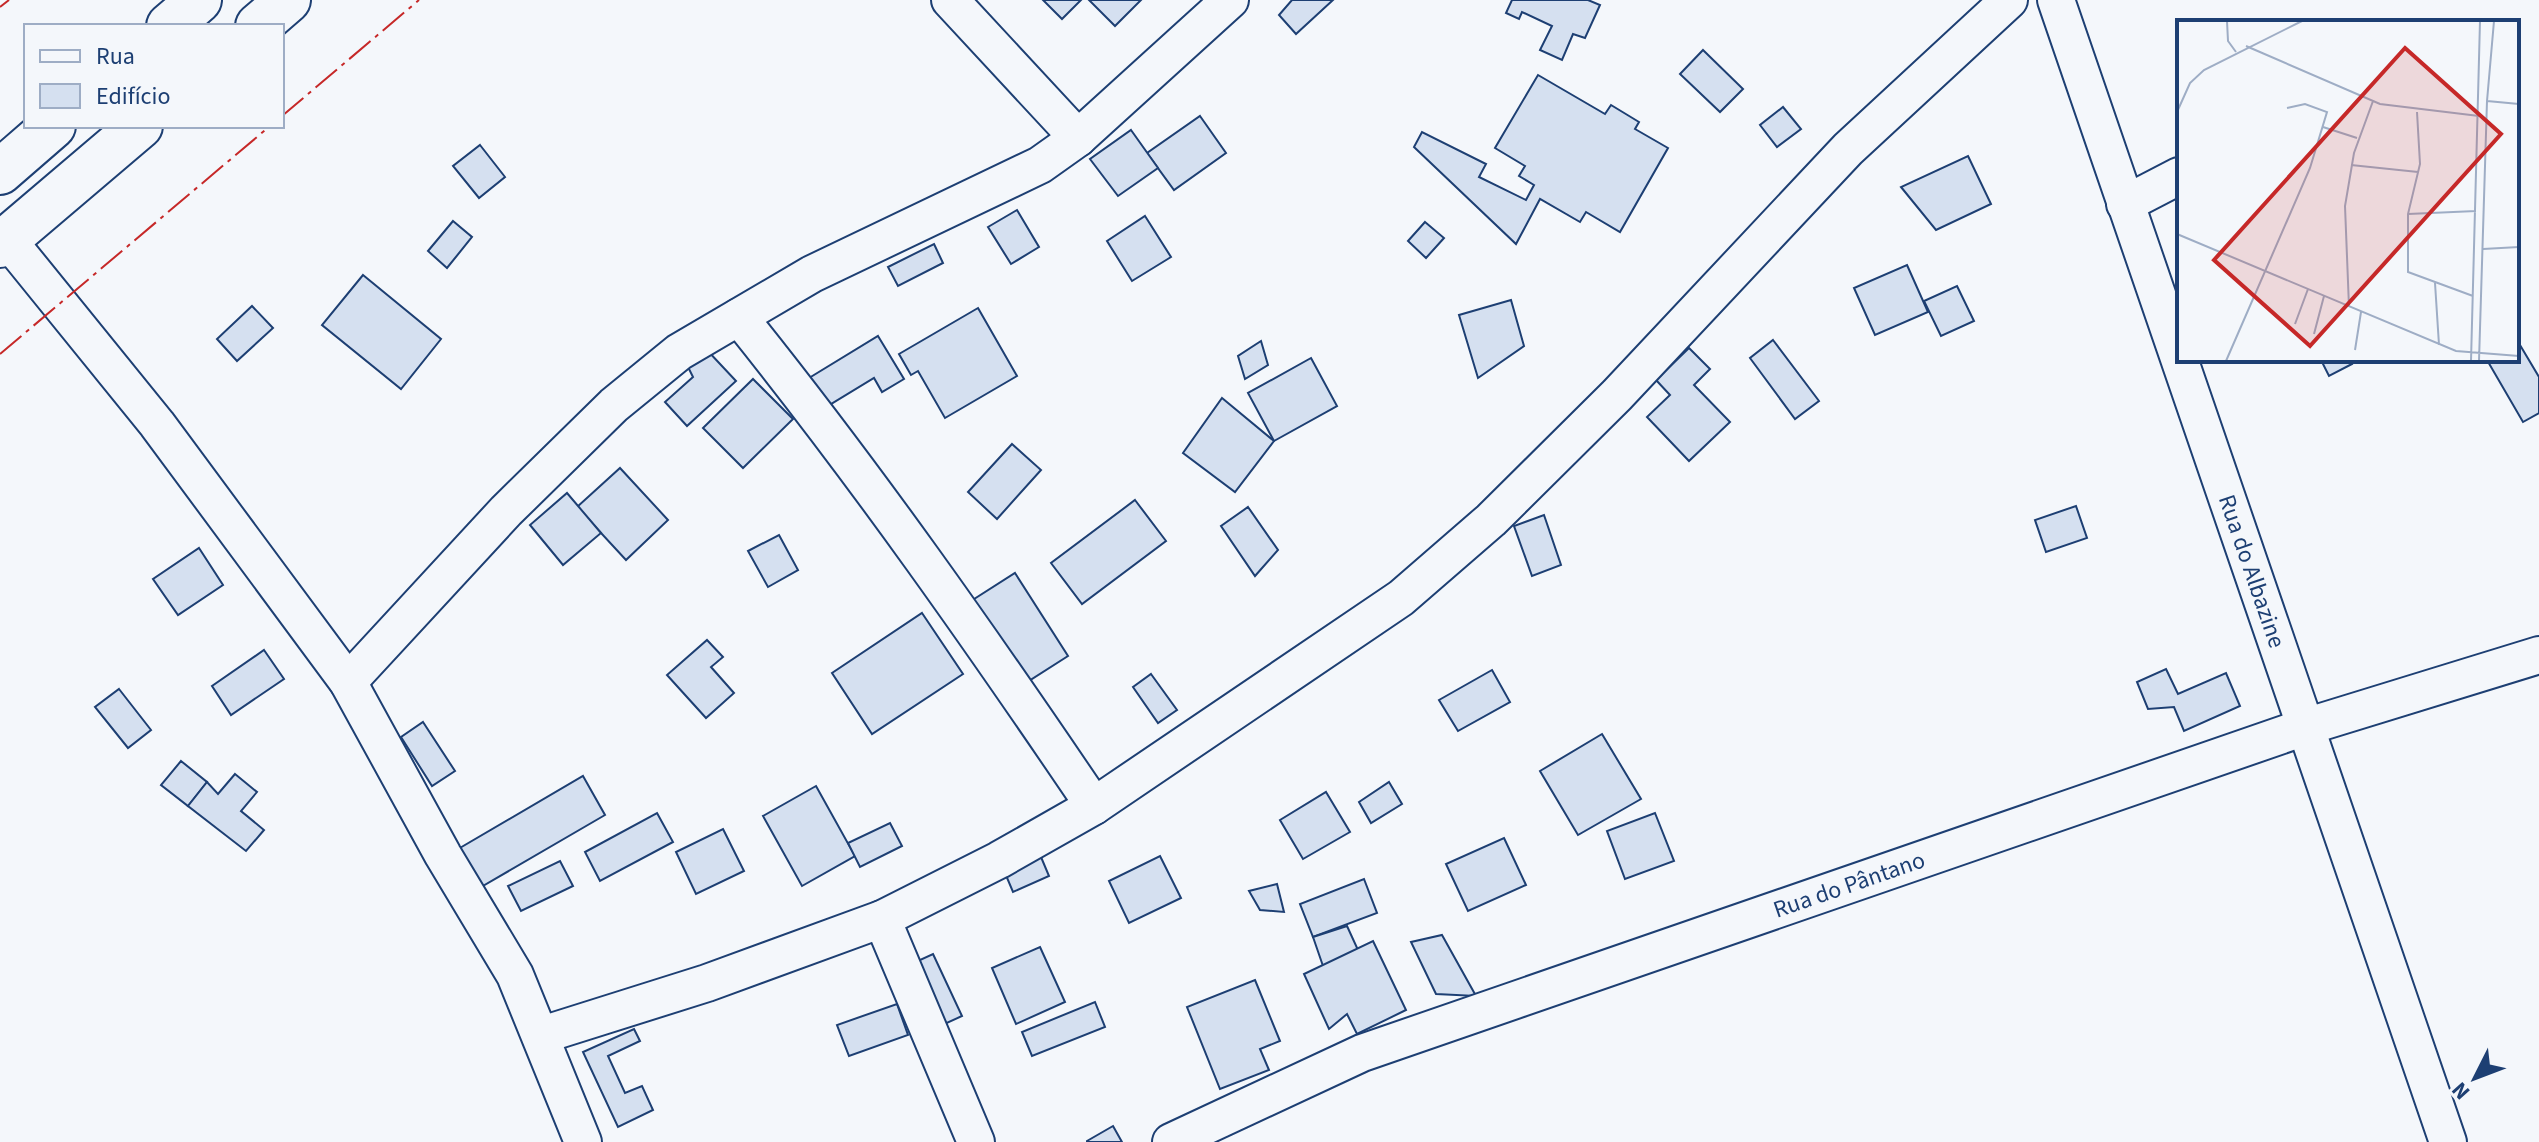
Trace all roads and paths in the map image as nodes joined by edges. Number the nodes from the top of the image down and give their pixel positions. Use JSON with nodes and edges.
{"nodes":[{"id":1,"x":199,"y":0,"type":"edge"},
{"id":2,"x":288,"y":0,"type":"edge"},
{"id":3,"x":950,"y":0,"type":"edge"},
{"id":4,"x":1230,"y":0,"type":"edge"},
{"id":5,"x":2009,"y":0,"type":"edge"},
{"id":6,"x":2056,"y":0,"type":"edge"},
{"id":7,"x":171,"y":24,"type":"edge"},
{"id":8,"x":260,"y":24,"type":"edge"},
{"id":9,"x":51,"y":128,"type":"edge"},
{"id":10,"x":138,"y":128,"type":"edge"},
{"id":11,"x":1078,"y":138,"type":"junction"},
{"id":12,"x":0,"y":172,"type":"edge"},
{"id":13,"x":2177,"y":177,"type":"edge"},
{"id":14,"x":2125,"y":204,"type":"junction"},
{"id":15,"x":4,"y":242,"type":"edge"},
{"id":16,"x":739,"y":317,"type":"junction"},
{"id":17,"x":2176,"y":347,"type":"edge"},
{"id":18,"x":2181,"y":362,"type":"edge"},
{"id":19,"x":2539,"y":655,"type":"edge"},
{"id":20,"x":348,"y":682,"type":"junction"},
{"id":21,"x":2305,"y":727,"type":"junction"},
{"id":22,"x":1094,"y":806,"type":"junction"},
{"id":23,"x":882,"y":919,"type":"junction"},
{"id":24,"x":542,"y":1035,"type":"junction"},
{"id":25,"x":583,"y":1142,"type":"edge"},
{"id":26,"x":976,"y":1142,"type":"edge"},
{"id":27,"x":1171,"y":1142,"type":"edge"},
{"id":28,"x":2448,"y":1142,"type":"edge"}],
"edges":[{"from":1,"to":7,"type":"main road"},
{"from":2,"to":8,"type":"main road"},
{"from":3,"to":11,"type":"street"},
{"from":4,"to":11,"type":"street"},
{"from":5,"to":22,"type":"street"},
{"from":6,"to":14,"type":"street","name":"Rua do Albazine"},
{"from":9,"to":12,"type":"main road"},
{"from":10,"to":15,"type":"main road"},
{"from":11,"to":16,"type":"street"},
{"from":13,"to":14,"type":"street"},
{"from":14,"to":17,"type":"street","name":"Rua do Albazine"},
{"from":15,"to":20,"type":"street"},
{"from":16,"to":20,"type":"street"},
{"from":16,"to":22,"type":"street"},
{"from":18,"to":21,"type":"street","name":"Rua do Albazine"},
{"from":19,"to":21,"type":"street","name":"Rua do Pântano"},
{"from":20,"to":24,"type":"street"},
{"from":21,"to":27,"type":"street","name":"Rua do Pântano"},
{"from":21,"to":28,"type":"street","name":"Rua do Albazine"},
{"from":22,"to":23,"type":"street"},
{"from":23,"to":24,"type":"street"},
{"from":23,"to":26,"type":"street"},
{"from":24,"to":25,"type":"street"}]}
